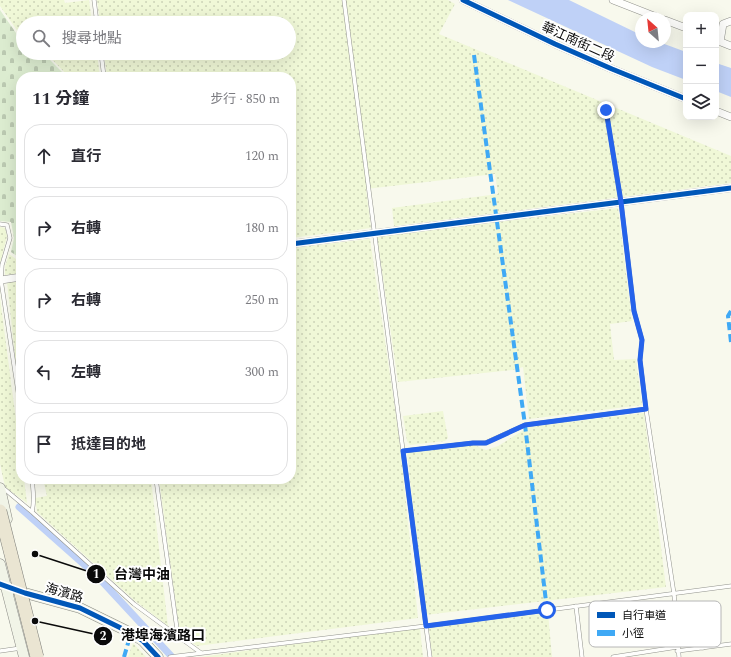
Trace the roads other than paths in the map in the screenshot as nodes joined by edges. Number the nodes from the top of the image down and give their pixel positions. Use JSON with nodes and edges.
{"nodes":[{"id":1,"x":94,"y":0,"type":"edge"},
{"id":2,"x":344,"y":0,"type":"edge"},
{"id":3,"x":463,"y":0,"type":"edge"},
{"id":4,"x":613,"y":0,"type":"edge"},
{"id":5,"x":644,"y":12,"type":"edge"},
{"id":6,"x":96,"y":16,"type":"edge"},
{"id":7,"x":731,"y":21,"type":"edge"},
{"id":8,"x":671,"y":22,"type":"edge"},
{"id":9,"x":683,"y":27,"type":"edge"},
{"id":10,"x":719,"y":38,"type":"edge"},
{"id":11,"x":719,"y":41,"type":"edge"},
{"id":12,"x":731,"y":46,"type":"edge"},
{"id":13,"x":102,"y":60,"type":"edge"},
{"id":14,"x":103,"y":72,"type":"edge"},
{"id":15,"x":683,"y":98,"type":"edge"},
{"id":16,"x":606,"y":110,"type":"dead end"},
{"id":17,"x":719,"y":112,"type":"edge"},
{"id":18,"x":731,"y":117,"type":"edge"},
{"id":19,"x":731,"y":188,"type":"edge"},
{"id":20,"x":621,"y":202,"type":"junction"},
{"id":21,"x":0,"y":224,"type":"edge"},
{"id":22,"x":373,"y":234,"type":"junction"},
{"id":23,"x":296,"y":243,"type":"edge"},
{"id":24,"x":16,"y":278,"type":"edge"},
{"id":25,"x":0,"y":280,"type":"edge"},
{"id":26,"x":16,"y":380,"type":"edge"},
{"id":27,"x":646,"y":409,"type":"junction"},
{"id":28,"x":403,"y":451,"type":"junction"},
{"id":29,"x":33,"y":484,"type":"edge"},
{"id":30,"x":157,"y":484,"type":"edge"},
{"id":31,"x":0,"y":487,"type":"edge"},
{"id":32,"x":0,"y":511,"type":"edge"},
{"id":33,"x":32,"y":512,"type":"junction"},
{"id":34,"x":0,"y":543,"type":"edge"},
{"id":35,"x":0,"y":564,"type":"edge"},
{"id":36,"x":3,"y":585,"type":"edge"},
{"id":37,"x":731,"y":586,"type":"edge"},
{"id":38,"x":25,"y":593,"type":"junction"},
{"id":39,"x":674,"y":594,"type":"junction"},
{"id":40,"x":625,"y":600,"type":"joint"},
{"id":41,"x":617,"y":601,"type":"edge"},
{"id":42,"x":674,"y":601,"type":"edge"},
{"id":43,"x":589,"y":604,"type":"edge"},
{"id":44,"x":576,"y":606,"type":"junction"},
{"id":45,"x":426,"y":626,"type":"junction"},
{"id":46,"x":178,"y":636,"type":"junction"},
{"id":47,"x":731,"y":644,"type":"edge"},
{"id":48,"x":721,"y":645,"type":"edge"},
{"id":49,"x":710,"y":647,"type":"edge"},
{"id":50,"x":703,"y":648,"type":"joint"},
{"id":51,"x":677,"y":649,"type":"junction"},
{"id":52,"x":0,"y":651,"type":"edge"},
{"id":53,"x":25,"y":654,"type":"edge"},
{"id":54,"x":200,"y":654,"type":"junction"},
{"id":55,"x":38,"y":657,"type":"edge"},
{"id":56,"x":42,"y":657,"type":"edge"},
{"id":57,"x":158,"y":657,"type":"edge"},
{"id":58,"x":170,"y":657,"type":"edge"},
{"id":59,"x":430,"y":657,"type":"edge"},
{"id":60,"x":582,"y":657,"type":"edge"},
{"id":61,"x":613,"y":657,"type":"edge"},
{"id":62,"x":679,"y":657,"type":"edge"}],
"edges":[{"from":1,"to":6,"type":"lane"},
{"from":2,"to":22,"type":"lane"},
{"from":3,"to":15,"type":"street","name":"華江南街二段"},
{"from":4,"to":5,"type":"street"},
{"from":7,"to":10,"type":"street"},
{"from":8,"to":9,"type":"street"},
{"from":11,"to":12,"type":"street"},
{"from":13,"to":14,"type":"lane"},
{"from":16,"to":20,"type":"lane"},
{"from":17,"to":18,"type":"street"},
{"from":19,"to":20,"type":"street"},
{"from":20,"to":22,"type":"street"},
{"from":20,"to":27,"type":"lane"},
{"from":21,"to":25,"type":"lane"},
{"from":22,"to":23,"type":"street"},
{"from":22,"to":28,"type":"lane"},
{"from":24,"to":25,"type":"street"},
{"from":25,"to":26,"type":"lane"},
{"from":27,"to":28,"type":"lane"},
{"from":27,"to":39,"type":"lane"},
{"from":28,"to":45,"type":"lane"},
{"from":29,"to":33,"type":"lane"},
{"from":30,"to":46,"type":"lane"},
{"from":31,"to":33,"type":"lane"},
{"from":31,"to":38,"type":"street"},
{"from":32,"to":55,"type":"highway","bridge":true},
{"from":33,"to":46,"type":"lane"},
{"from":34,"to":53,"type":"highway"},
{"from":35,"to":36,"type":"street"},
{"from":36,"to":38,"type":"street","name":"海濱路"},
{"from":36,"to":53,"type":"street"},
{"from":37,"to":39,"type":"lane"},
{"from":38,"to":56,"type":"street"},
{"from":38,"to":57,"type":"street","name":"海濱路"},
{"from":39,"to":40,"type":"lane"},
{"from":39,"to":42,"type":"lane"},
{"from":40,"to":41,"type":"lane"},
{"from":43,"to":44,"type":"lane"},
{"from":44,"to":45,"type":"lane"},
{"from":44,"to":60,"type":"lane"},
{"from":45,"to":54,"type":"lane"},
{"from":45,"to":59,"type":"lane"},
{"from":46,"to":54,"type":"lane"},
{"from":47,"to":48,"type":"lane"},
{"from":49,"to":50,"type":"lane"},
{"from":50,"to":51,"type":"lane"},
{"from":51,"to":61,"type":"lane"},
{"from":51,"to":62,"type":"lane"},
{"from":52,"to":53,"type":"lane"},
{"from":54,"to":58,"type":"lane"}]}
